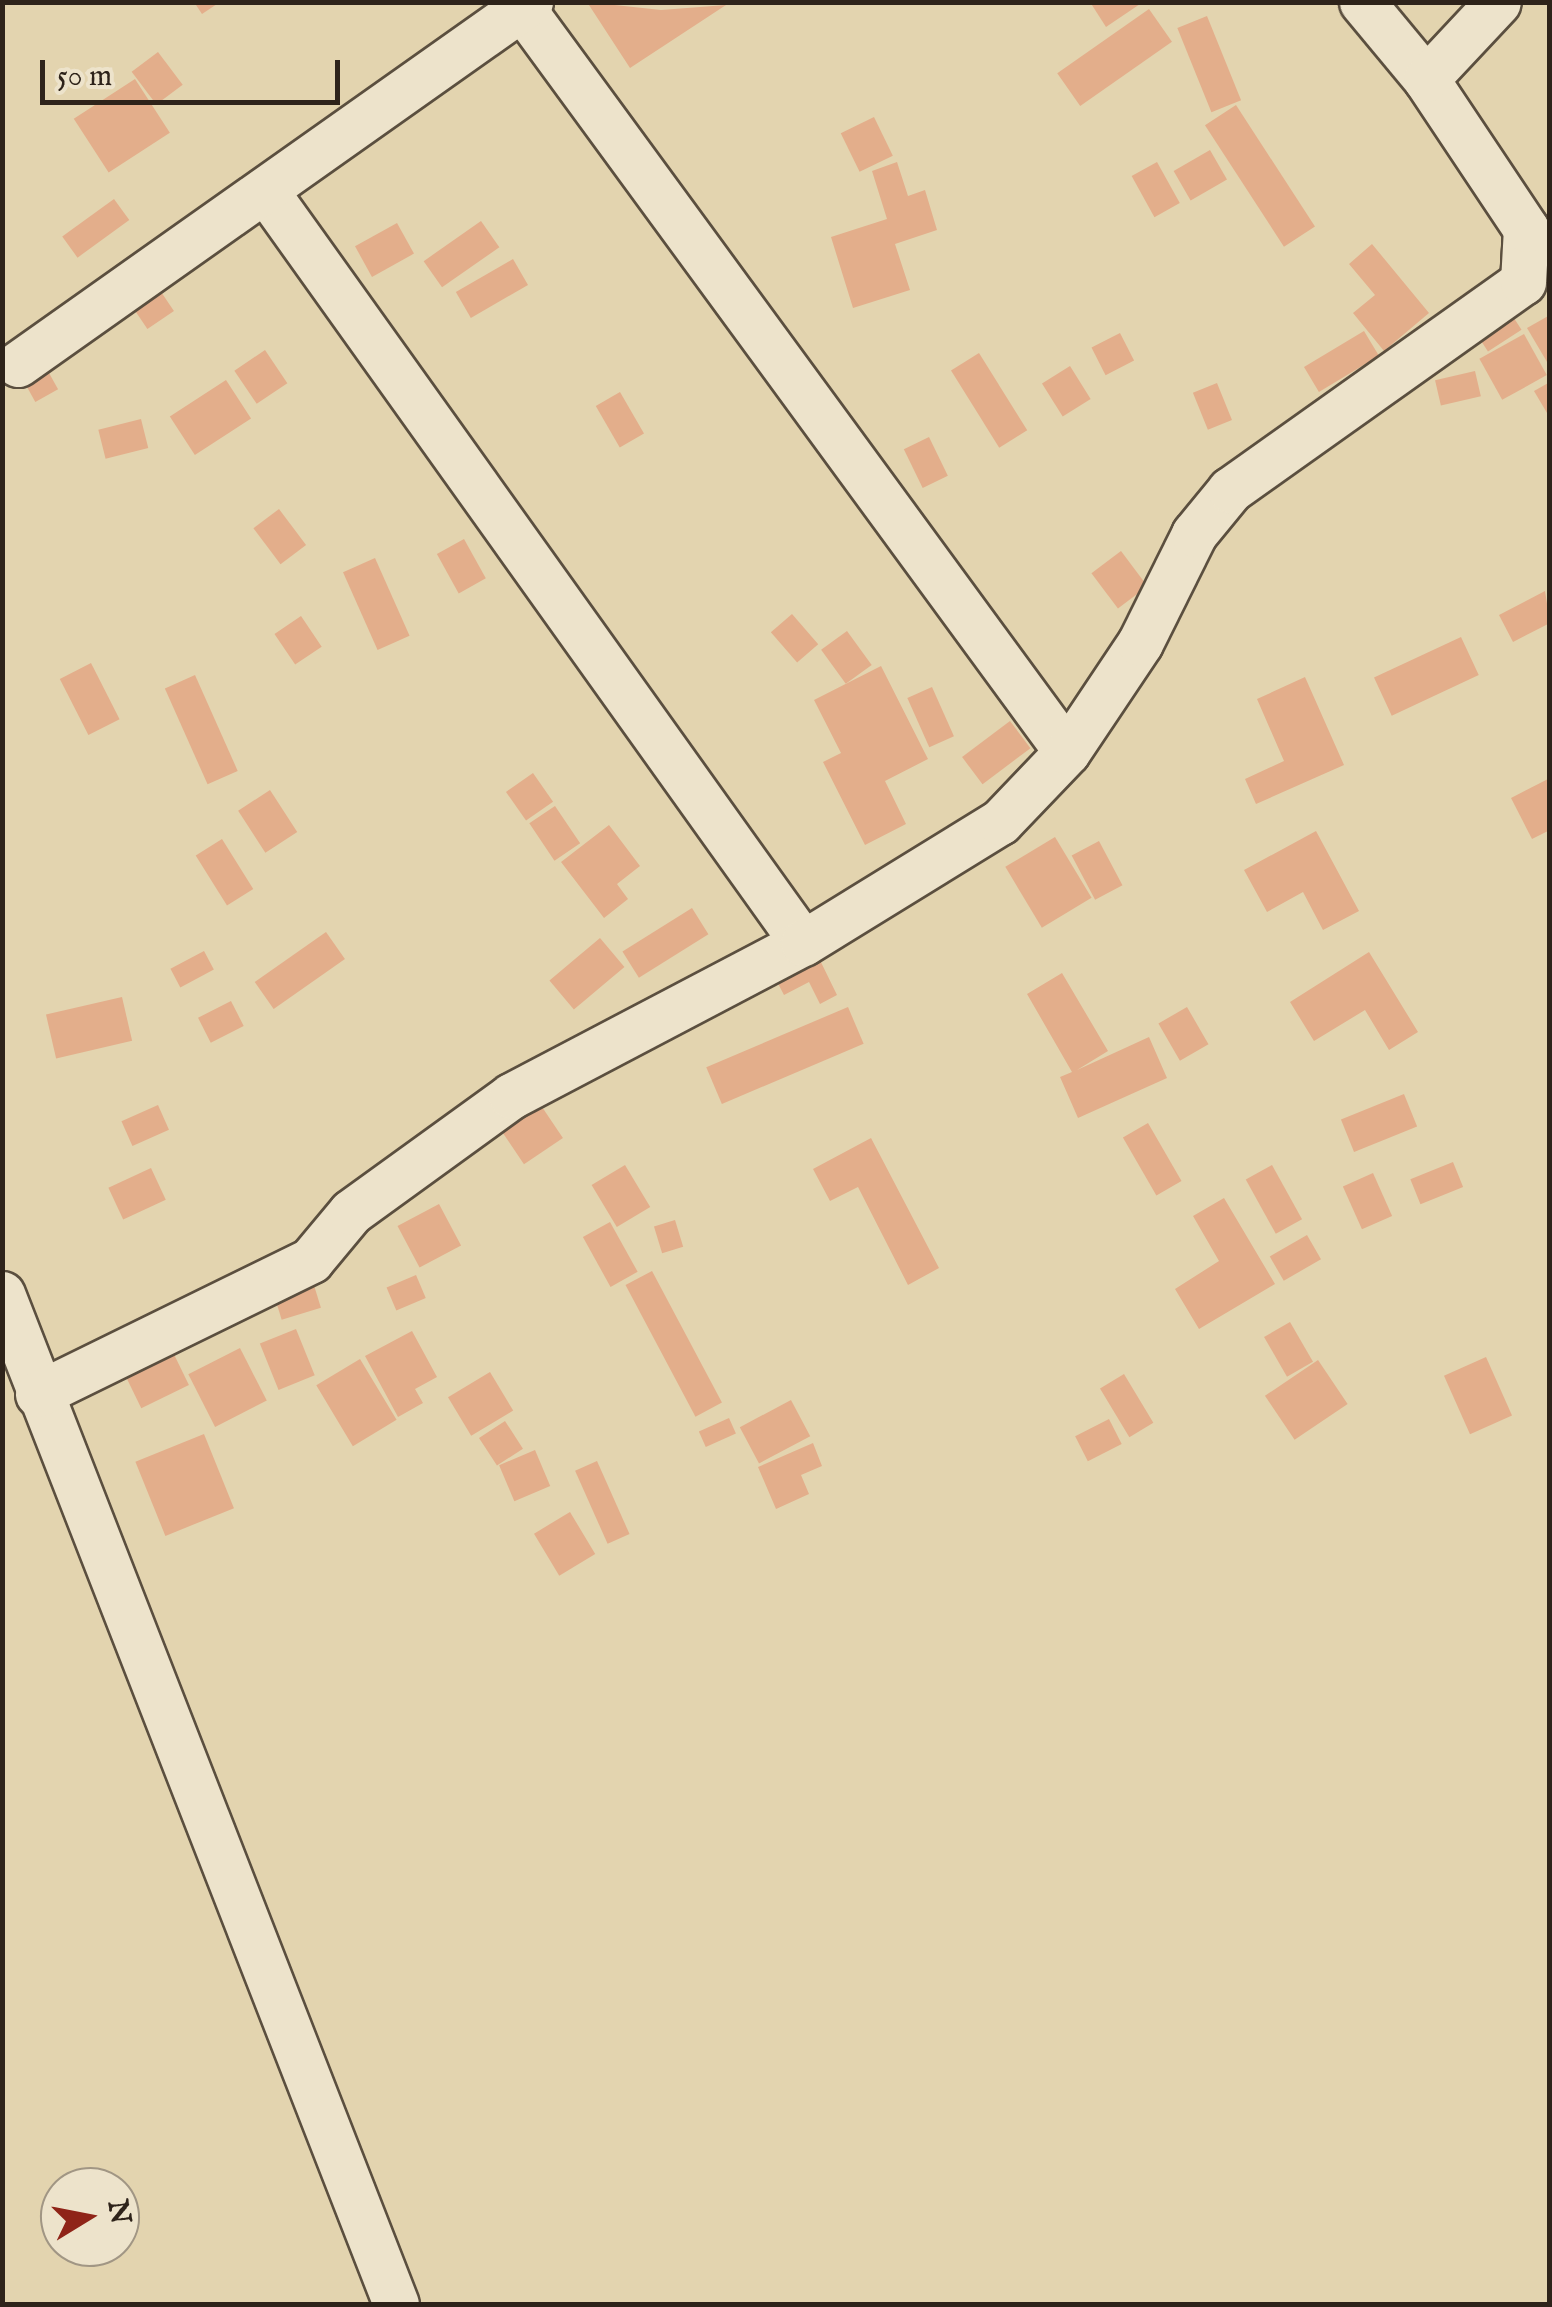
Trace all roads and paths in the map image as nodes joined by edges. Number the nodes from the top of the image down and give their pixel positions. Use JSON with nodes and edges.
{"nodes":[{"id":1,"x":1362,"y":2,"type":"edge"},
{"id":2,"x":1498,"y":2,"type":"edge"},
{"id":3,"x":526,"y":5,"type":"edge"},
{"id":4,"x":1426,"y":79,"type":"junction"},
{"id":5,"x":265,"y":190,"type":"junction"},
{"id":6,"x":18,"y":364,"type":"dead end"},
{"id":7,"x":1067,"y":752,"type":"junction"},
{"id":8,"x":803,"y":943,"type":"junction"},
{"id":9,"x":2,"y":1294,"type":"edge"},
{"id":10,"x":38,"y":1394,"type":"junction"},
{"id":11,"x":396,"y":2304,"type":"edge"}],
"edges":[{"from":1,"to":4,"type":"street"},
{"from":2,"to":4,"type":"street"},
{"from":3,"to":5,"type":"street"},
{"from":3,"to":7,"type":"street"},
{"from":4,"to":7,"type":"street"},
{"from":5,"to":6,"type":"street"},
{"from":5,"to":8,"type":"street"},
{"from":7,"to":8,"type":"street"},
{"from":8,"to":10,"type":"street"},
{"from":9,"to":10,"type":"street"},
{"from":10,"to":11,"type":"street"}]}
